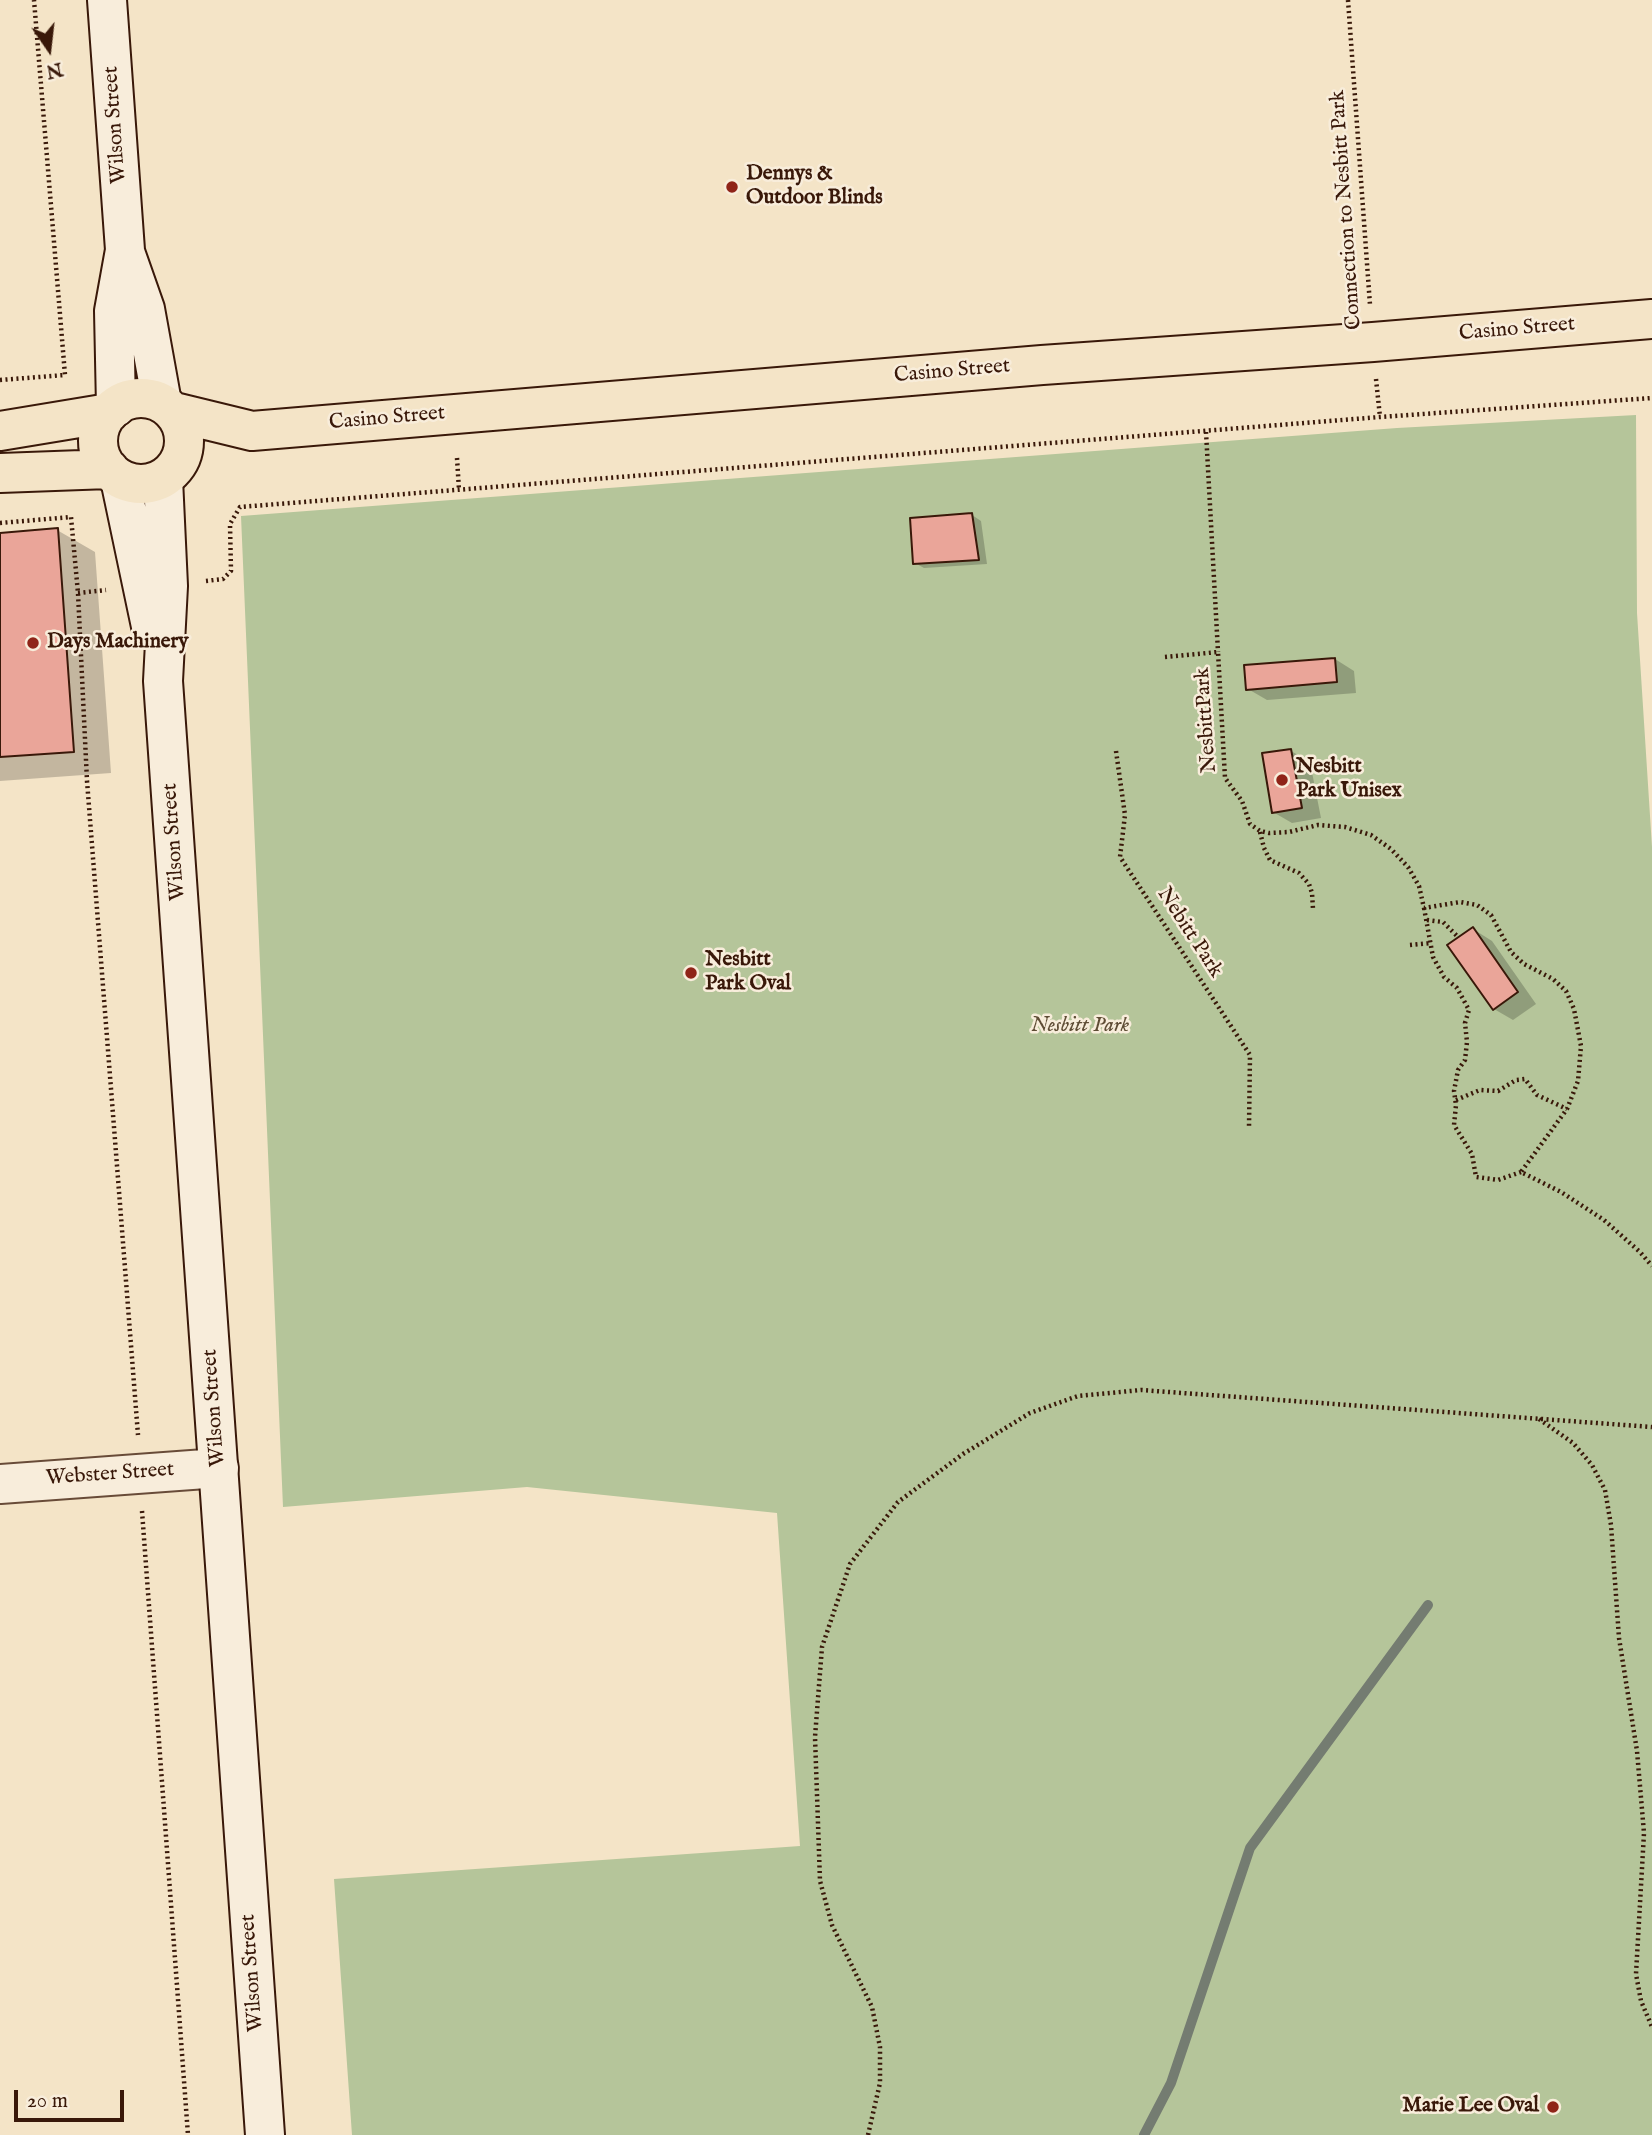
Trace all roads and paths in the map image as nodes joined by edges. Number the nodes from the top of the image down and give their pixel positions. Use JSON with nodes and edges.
{"nodes":[{"id":1,"x":34,"y":0,"type":"edge"},
{"id":2,"x":107,"y":0,"type":"edge"},
{"id":3,"x":1348,"y":0,"type":"edge"},
{"id":4,"x":125,"y":250,"type":"junction"},
{"id":5,"x":1652,"y":319,"type":"edge"},
{"id":6,"x":1373,"y":342,"type":"junction"},
{"id":7,"x":0,"y":380,"type":"edge"},
{"id":8,"x":1652,"y":398,"type":"edge"},
{"id":9,"x":168,"y":408,"type":"junction"},
{"id":10,"x":112,"y":410,"type":"junction"},
{"id":11,"x":1380,"y":417,"type":"junction"},
{"id":12,"x":0,"y":431,"type":"edge"},
{"id":13,"x":252,"y":431,"type":"junction"},
{"id":14,"x":1206,"y":432,"type":"junction"},
{"id":15,"x":457,"y":458,"type":"dead end"},
{"id":16,"x":0,"y":473,"type":"edge"},
{"id":17,"x":115,"y":474,"type":"junction"},
{"id":18,"x":169,"y":474,"type":"junction"},
{"id":19,"x":460,"y":490,"type":"junction"},
{"id":20,"x":0,"y":523,"type":"edge"},
{"id":21,"x":155,"y":586,"type":"junction"},
{"id":22,"x":78,"y":593,"type":"junction"},
{"id":23,"x":1218,"y":652,"type":"junction"},
{"id":24,"x":1165,"y":657,"type":"dead end"},
{"id":25,"x":1116,"y":751,"type":"dead end"},
{"id":26,"x":1260,"y":831,"type":"junction"},
{"id":27,"x":1424,"y":908,"type":"junction"},
{"id":28,"x":1313,"y":909,"type":"dead end"},
{"id":29,"x":1427,"y":920,"type":"junction"},
{"id":30,"x":1458,"y":937,"type":"dead end"},
{"id":31,"x":1432,"y":943,"type":"junction"},
{"id":32,"x":1410,"y":945,"type":"dead end"},
{"id":33,"x":1456,"y":1100,"type":"junction"},
{"id":34,"x":1567,"y":1109,"type":"junction"},
{"id":35,"x":1249,"y":1127,"type":"dead end"},
{"id":36,"x":1521,"y":1172,"type":"junction"},
{"id":37,"x":1652,"y":1266,"type":"edge"},
{"id":38,"x":1538,"y":1418,"type":"junction"},
{"id":39,"x":1652,"y":1427,"type":"edge"},
{"id":40,"x":139,"y":1443,"type":"dead end"},
{"id":41,"x":219,"y":1468,"type":"junction"},
{"id":42,"x":0,"y":1483,"type":"edge"},
{"id":43,"x":141,"y":1507,"type":"dead end"},
{"id":44,"x":1652,"y":2026,"type":"edge"},
{"id":45,"x":188,"y":2135,"type":"edge"},
{"id":46,"x":265,"y":2135,"type":"edge"},
{"id":47,"x":868,"y":2135,"type":"edge"}],
"edges":[{"from":1,"to":7,"type":"path"},
{"from":2,"to":4,"type":"street","name":"Wilson Street"},
{"from":3,"to":6,"type":"path","name":"Connection to Nesbitt Park"},
{"from":4,"to":9,"type":"street","name":"Wilson Street"},
{"from":4,"to":10,"type":"street","name":"Wilson Street"},
{"from":5,"to":6,"type":"main road","name":"Casino Street"},
{"from":6,"to":11,"type":"path","name":"Connection to Nesbitt Park"},
{"from":6,"to":13,"type":"main road","name":"Casino Street"},
{"from":8,"to":11,"type":"path"},
{"from":9,"to":10,"type":"main road"},
{"from":9,"to":13,"type":"main road","name":"Casino Street"},
{"from":9,"to":18,"type":"main road"},
{"from":10,"to":12,"type":"main road"},
{"from":10,"to":17,"type":"main road"},
{"from":11,"to":14,"type":"path"},
{"from":13,"to":18,"type":"main road","name":"Casino Street"},
{"from":14,"to":19,"type":"path"},
{"from":14,"to":23,"type":"path"},
{"from":15,"to":19,"type":"path"},
{"from":16,"to":17,"type":"main road"},
{"from":17,"to":18,"type":"main road"},
{"from":17,"to":21,"type":"street","name":"Wilson Street"},
{"from":18,"to":21,"type":"street","name":"Wilson Street"},
{"from":19,"to":21,"type":"path"},
{"from":20,"to":22,"type":"path"},
{"from":21,"to":22,"type":"path"},
{"from":21,"to":41,"type":"street","name":"Wilson Street"},
{"from":22,"to":40,"type":"path"},
{"from":23,"to":24,"type":"path","name":"NesbittPark"},
{"from":23,"to":26,"type":"path","name":"NesbittPark"},
{"from":25,"to":35,"type":"path","name":"Nebitt Park"},
{"from":26,"to":27,"type":"path"},
{"from":26,"to":28,"type":"path","name":"NesbittPark"},
{"from":27,"to":29,"type":"path"},
{"from":27,"to":34,"type":"path"},
{"from":29,"to":30,"type":"path"},
{"from":29,"to":31,"type":"path"},
{"from":31,"to":32,"type":"path"},
{"from":31,"to":33,"type":"path"},
{"from":33,"to":34,"type":"path"},
{"from":33,"to":36,"type":"path"},
{"from":34,"to":36,"type":"path"},
{"from":36,"to":37,"type":"path"},
{"from":38,"to":39,"type":"path"},
{"from":38,"to":44,"type":"path"},
{"from":38,"to":47,"type":"path"},
{"from":41,"to":42,"type":"street","name":"Webster Street"},
{"from":41,"to":46,"type":"street","name":"Wilson Street"},
{"from":43,"to":45,"type":"path"}]}
